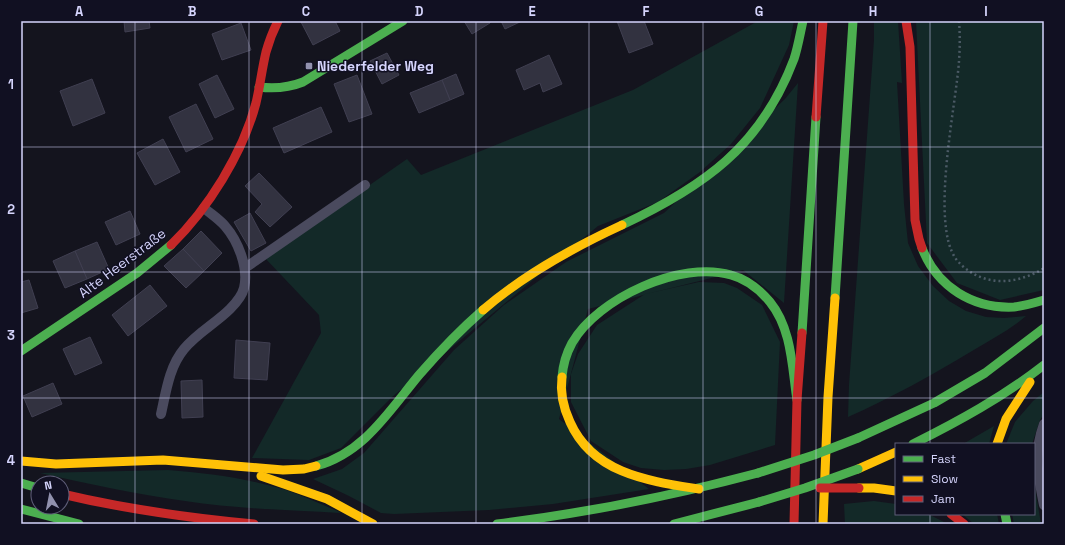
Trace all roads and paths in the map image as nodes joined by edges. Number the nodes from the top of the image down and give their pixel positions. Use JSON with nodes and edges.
{"nodes":[{"id":1,"x":278,"y":21,"type":"edge"},
{"id":2,"x":404,"y":21,"type":"edge"},
{"id":3,"x":803,"y":21,"type":"edge"},
{"id":4,"x":822,"y":21,"type":"edge"},
{"id":5,"x":853,"y":21,"type":"edge"},
{"id":6,"x":906,"y":21,"type":"edge"},
{"id":7,"x":959,"y":21,"type":"edge"},
{"id":8,"x":259,"y":87,"type":"junction"},
{"id":9,"x":365,"y":185,"type":"dead end"},
{"id":10,"x":204,"y":208,"type":"junction"},
{"id":11,"x":245,"y":268,"type":"junction"},
{"id":12,"x":1044,"y":268,"type":"edge"},
{"id":13,"x":1044,"y":300,"type":"edge"},
{"id":14,"x":1044,"y":328,"type":"edge"},
{"id":15,"x":21,"y":351,"type":"edge"},
{"id":16,"x":1042,"y":366,"type":"edge"},
{"id":17,"x":797,"y":400,"type":"junction"},
{"id":18,"x":161,"y":414,"type":"dead end"},
{"id":19,"x":1044,"y":424,"type":"edge"},
{"id":20,"x":915,"y":443,"type":"edge"},
{"id":21,"x":997,"y":443,"type":"edge"},
{"id":22,"x":895,"y":452,"type":"edge"},
{"id":23,"x":21,"y":461,"type":"edge"},
{"id":24,"x":217,"y":464,"type":"junction"},
{"id":25,"x":805,"y":488,"type":"junction"},
{"id":26,"x":698,"y":489,"type":"junction"},
{"id":27,"x":895,"y":491,"type":"edge"},
{"id":28,"x":70,"y":496,"type":"edge"},
{"id":29,"x":1044,"y":505,"type":"edge"},
{"id":30,"x":21,"y":509,"type":"edge"},
{"id":31,"x":952,"y":515,"type":"edge"},
{"id":32,"x":79,"y":524,"type":"edge"},
{"id":33,"x":254,"y":524,"type":"edge"},
{"id":34,"x":373,"y":524,"type":"edge"},
{"id":35,"x":497,"y":524,"type":"edge"},
{"id":36,"x":674,"y":524,"type":"edge"},
{"id":37,"x":794,"y":524,"type":"edge"},
{"id":38,"x":823,"y":524,"type":"edge"},
{"id":39,"x":964,"y":524,"type":"edge"}],
"edges":[{"from":1,"to":8,"type":"main road"},
{"from":2,"to":8,"type":"main road"},
{"from":3,"to":24,"type":"main road"},
{"from":4,"to":17,"type":"main road"},
{"from":5,"to":38,"type":"main road"},
{"from":6,"to":13,"type":"main road"},
{"from":7,"to":12,"type":"path"},
{"from":8,"to":10,"type":"main road","name":"Alte Heerstraße"},
{"from":9,"to":11,"type":"lane"},
{"from":10,"to":11,"type":"lane"},
{"from":10,"to":15,"type":"main road","name":"Alte Heerstraße"},
{"from":11,"to":18,"type":"lane"},
{"from":14,"to":26,"type":"main road","bridge":true},
{"from":16,"to":20,"type":"main road"},
{"from":16,"to":21,"type":"main road"},
{"from":17,"to":26,"type":"main road"},
{"from":17,"to":37,"type":"main road"},
{"from":19,"to":29,"type":"lane"},
{"from":22,"to":25,"type":"main road","bridge":true},
{"from":23,"to":24,"type":"main road"},
{"from":24,"to":34,"type":"main road"},
{"from":25,"to":27,"type":"main road","bridge":true},
{"from":25,"to":36,"type":"main road","bridge":true},
{"from":26,"to":35,"type":"main road"},
{"from":28,"to":33,"type":"main road"},
{"from":30,"to":32,"type":"main road"},
{"from":31,"to":39,"type":"main road"}]}
